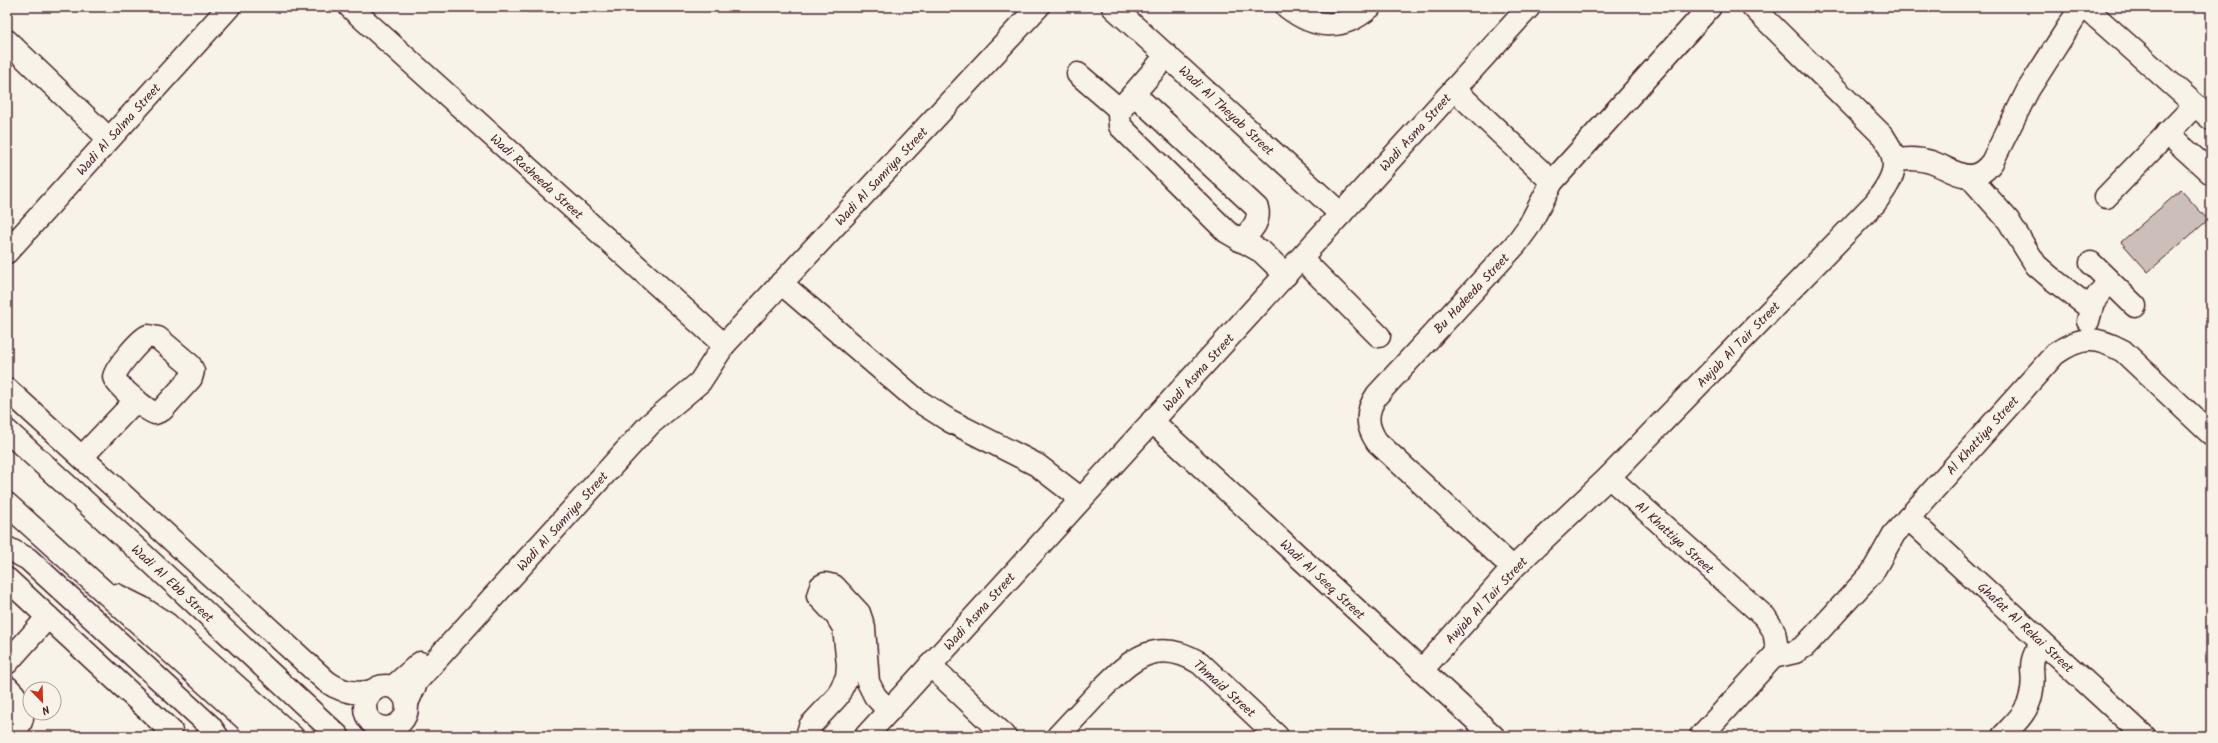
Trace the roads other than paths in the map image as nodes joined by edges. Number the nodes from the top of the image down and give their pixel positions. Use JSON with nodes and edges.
{"nodes":[{"id":1,"x":229,"y":7,"type":"edge"},
{"id":2,"x":1038,"y":7,"type":"edge"},
{"id":3,"x":1113,"y":7,"type":"edge"},
{"id":4,"x":1287,"y":7,"type":"edge"},
{"id":5,"x":1370,"y":7,"type":"edge"},
{"id":6,"x":1529,"y":7,"type":"edge"},
{"id":7,"x":1710,"y":7,"type":"edge"},
{"id":8,"x":1752,"y":7,"type":"edge"},
{"id":9,"x":2081,"y":7,"type":"edge"},
{"id":10,"x":2084,"y":7,"type":"edge"},
{"id":11,"x":362,"y":11,"type":"edge"},
{"id":12,"x":7,"y":41,"type":"edge"},
{"id":13,"x":1167,"y":55,"type":"junction"},
{"id":14,"x":1078,"y":74,"type":"dead end"},
{"id":15,"x":1454,"y":90,"type":"junction"},
{"id":16,"x":1134,"y":94,"type":"junction"},
{"id":17,"x":2195,"y":105,"type":"junction"},
{"id":18,"x":1120,"y":110,"type":"junction"},
{"id":19,"x":2211,"y":120,"type":"edge"},
{"id":20,"x":2167,"y":133,"type":"junction"},
{"id":21,"x":109,"y":139,"type":"junction"},
{"id":22,"x":1894,"y":161,"type":"junction"},
{"id":23,"x":2211,"y":173,"type":"edge"},
{"id":24,"x":1969,"y":176,"type":"junction"},
{"id":25,"x":1552,"y":182,"type":"junction"},
{"id":26,"x":2106,"y":197,"type":"dead end"},
{"id":27,"x":1341,"y":214,"type":"junction"},
{"id":28,"x":1241,"y":241,"type":"junction"},
{"id":29,"x":7,"y":252,"type":"edge"},
{"id":30,"x":1301,"y":258,"type":"junction"},
{"id":31,"x":2091,"y":263,"type":"dead end"},
{"id":32,"x":1286,"y":275,"type":"junction"},
{"id":33,"x":2109,"y":281,"type":"junction"},
{"id":34,"x":781,"y":283,"type":"junction"},
{"id":35,"x":2135,"y":306,"type":"dead end"},
{"id":36,"x":2090,"y":308,"type":"junction"},
{"id":37,"x":1379,"y":336,"type":"dead end"},
{"id":38,"x":2090,"y":339,"type":"junction"},
{"id":39,"x":724,"y":345,"type":"junction"},
{"id":40,"x":7,"y":389,"type":"edge"},
{"id":41,"x":136,"y":400,"type":"dead end"},
{"id":42,"x":1152,"y":421,"type":"junction"},
{"id":43,"x":7,"y":431,"type":"edge"},
{"id":44,"x":2211,"y":434,"type":"edge"},
{"id":45,"x":82,"y":457,"type":"junction"},
{"id":46,"x":1609,"y":477,"type":"junction"},
{"id":47,"x":107,"y":481,"type":"junction"},
{"id":48,"x":1081,"y":499,"type":"junction"},
{"id":49,"x":7,"y":504,"type":"edge"},
{"id":50,"x":1908,"y":518,"type":"junction"},
{"id":51,"x":7,"y":548,"type":"edge"},
{"id":52,"x":136,"y":548,"type":"junction"},
{"id":53,"x":1513,"y":568,"type":"junction"},
{"id":54,"x":7,"y":579,"type":"edge"},
{"id":55,"x":101,"y":591,"type":"junction"},
{"id":56,"x":48,"y":617,"type":"junction"},
{"id":57,"x":223,"y":630,"type":"junction"},
{"id":58,"x":282,"y":640,"type":"junction"},
{"id":59,"x":2042,"y":642,"type":"junction"},
{"id":60,"x":1778,"y":655,"type":"junction"},
{"id":61,"x":7,"y":663,"type":"edge"},
{"id":62,"x":930,"y":665,"type":"junction"},
{"id":63,"x":1422,"y":670,"type":"junction"},
{"id":64,"x":7,"y":686,"type":"edge"},
{"id":65,"x":225,"y":701,"type":"junction"},
{"id":66,"x":395,"y":708,"type":"edge"},
{"id":67,"x":191,"y":709,"type":"junction"},
{"id":68,"x":889,"y":711,"type":"junction"},
{"id":69,"x":325,"y":728,"type":"edge"},
{"id":70,"x":168,"y":733,"type":"edge"},
{"id":71,"x":10,"y":735,"type":"edge"},
{"id":72,"x":217,"y":736,"type":"edge"},
{"id":73,"x":241,"y":736,"type":"edge"},
{"id":74,"x":264,"y":736,"type":"edge"},
{"id":75,"x":292,"y":736,"type":"edge"},
{"id":76,"x":338,"y":736,"type":"edge"},
{"id":77,"x":807,"y":736,"type":"edge"},
{"id":78,"x":866,"y":736,"type":"edge"},
{"id":79,"x":1005,"y":736,"type":"edge"},
{"id":80,"x":1058,"y":736,"type":"edge"},
{"id":81,"x":1277,"y":736,"type":"edge"},
{"id":82,"x":1493,"y":736,"type":"edge"},
{"id":83,"x":1701,"y":736,"type":"edge"},
{"id":84,"x":2003,"y":736,"type":"edge"},
{"id":85,"x":2144,"y":736,"type":"edge"}],
"edges":[{"from":1,"to":21,"type":"street","name":"Wadi Al Salma Street"},
{"from":2,"to":34,"type":"street","name":"Wadi Al Samriya Street"},
{"from":3,"to":13,"type":"street","name":"Wadi Al Theyab Street"},
{"from":4,"to":5,"type":"street"},
{"from":6,"to":15,"type":"street","name":"Wadi Asma Street"},
{"from":7,"to":25,"type":"street","name":"Bu Hadeeda Street"},
{"from":8,"to":22,"type":"street"},
{"from":9,"to":24,"type":"street"},
{"from":10,"to":17,"type":"street"},
{"from":11,"to":39,"type":"street","name":"Wadi Rasheeda Street"},
{"from":12,"to":21,"type":"street"},
{"from":13,"to":16,"type":"street"},
{"from":13,"to":27,"type":"street","name":"Wadi Al Theyab Street"},
{"from":14,"to":18,"type":"street"},
{"from":15,"to":25,"type":"street"},
{"from":15,"to":27,"type":"street","name":"Wadi Asma Street"},
{"from":16,"to":18,"type":"street"},
{"from":16,"to":28,"type":"street"},
{"from":17,"to":19,"type":"street"},
{"from":17,"to":20,"type":"street"},
{"from":18,"to":28,"type":"street"},
{"from":20,"to":23,"type":"street"},
{"from":20,"to":26,"type":"street"},
{"from":21,"to":29,"type":"street","name":"Wadi Al Salma Street"},
{"from":22,"to":24,"type":"street"},
{"from":22,"to":46,"type":"street","name":"Awjab Al Tair Street"},
{"from":24,"to":36,"type":"street"},
{"from":25,"to":53,"type":"street","name":"Bu Hadeeda Street"},
{"from":27,"to":30,"type":"street","name":"Wadi Asma Street"},
{"from":28,"to":32,"type":"street"},
{"from":30,"to":32,"type":"street","name":"Wadi Asma Street"},
{"from":30,"to":37,"type":"street"},
{"from":31,"to":33,"type":"street"},
{"from":32,"to":42,"type":"street","name":"Wadi Asma Street"},
{"from":33,"to":35,"type":"street"},
{"from":33,"to":36,"type":"street"},
{"from":34,"to":39,"type":"street","name":"Wadi Al Samriya Street"},
{"from":34,"to":48,"type":"street"},
{"from":36,"to":38,"type":"street"},
{"from":38,"to":44,"type":"street","name":"Al Khattiya Street"},
{"from":38,"to":50,"type":"street","name":"Al Khattiya Street"},
{"from":39,"to":66,"type":"street","name":"Wadi Al Samriya Street"},
{"from":40,"to":45,"type":"street"},
{"from":41,"to":45,"type":"street"},
{"from":42,"to":48,"type":"street","name":"Wadi Asma Street"},
{"from":42,"to":63,"type":"street","name":"Wadi Al Seeq Street"},
{"from":43,"to":52,"type":"street","name":"Wadi Al Ebb Street"},
{"from":45,"to":47,"type":"street"},
{"from":46,"to":53,"type":"street","name":"Awjab Al Tair Street"},
{"from":46,"to":60,"type":"street","name":"Al Khattiya Street"},
{"from":47,"to":52,"type":"street"},
{"from":47,"to":58,"type":"street"},
{"from":48,"to":62,"type":"street","name":"Wadi Asma Street"},
{"from":49,"to":55,"type":"street"},
{"from":50,"to":59,"type":"street","name":"Ghafat Al Rekai Street"},
{"from":50,"to":60,"type":"street","name":"Al Khattiya Street"},
{"from":51,"to":67,"type":"street"},
{"from":52,"to":57,"type":"street","name":"Wadi Al Ebb Street"},
{"from":53,"to":63,"type":"street","name":"Awjab Al Tair Street"},
{"from":54,"to":56,"type":"street"},
{"from":55,"to":65,"type":"street"},
{"from":55,"to":75,"type":"street"},
{"from":56,"to":61,"type":"street"},
{"from":56,"to":70,"type":"street"},
{"from":57,"to":58,"type":"street"},
{"from":57,"to":69,"type":"street","name":"Wadi Al Ebb Street"},
{"from":58,"to":66,"type":"street"},
{"from":59,"to":84,"type":"street"},
{"from":59,"to":85,"type":"street","name":"Ghafat Al Rekai Street"},
{"from":60,"to":83,"type":"street","name":"Al Khattiya Street"},
{"from":62,"to":68,"type":"street","name":"Wadi Asma Street"},
{"from":62,"to":79,"type":"street"},
{"from":63,"to":82,"type":"street","name":"Wadi Al Seeq Street"},
{"from":64,"to":71,"type":"street"},
{"from":65,"to":73,"type":"street"},
{"from":65,"to":74,"type":"street"},
{"from":67,"to":70,"type":"street"},
{"from":67,"to":72,"type":"street"},
{"from":68,"to":77,"type":"street"},
{"from":68,"to":78,"type":"street","name":"Wadi Asma Street"},
{"from":69,"to":76,"type":"street","name":"Wadi Al Ebb Street"},
{"from":80,"to":81,"type":"street","name":"Thmaid Street"}]}
